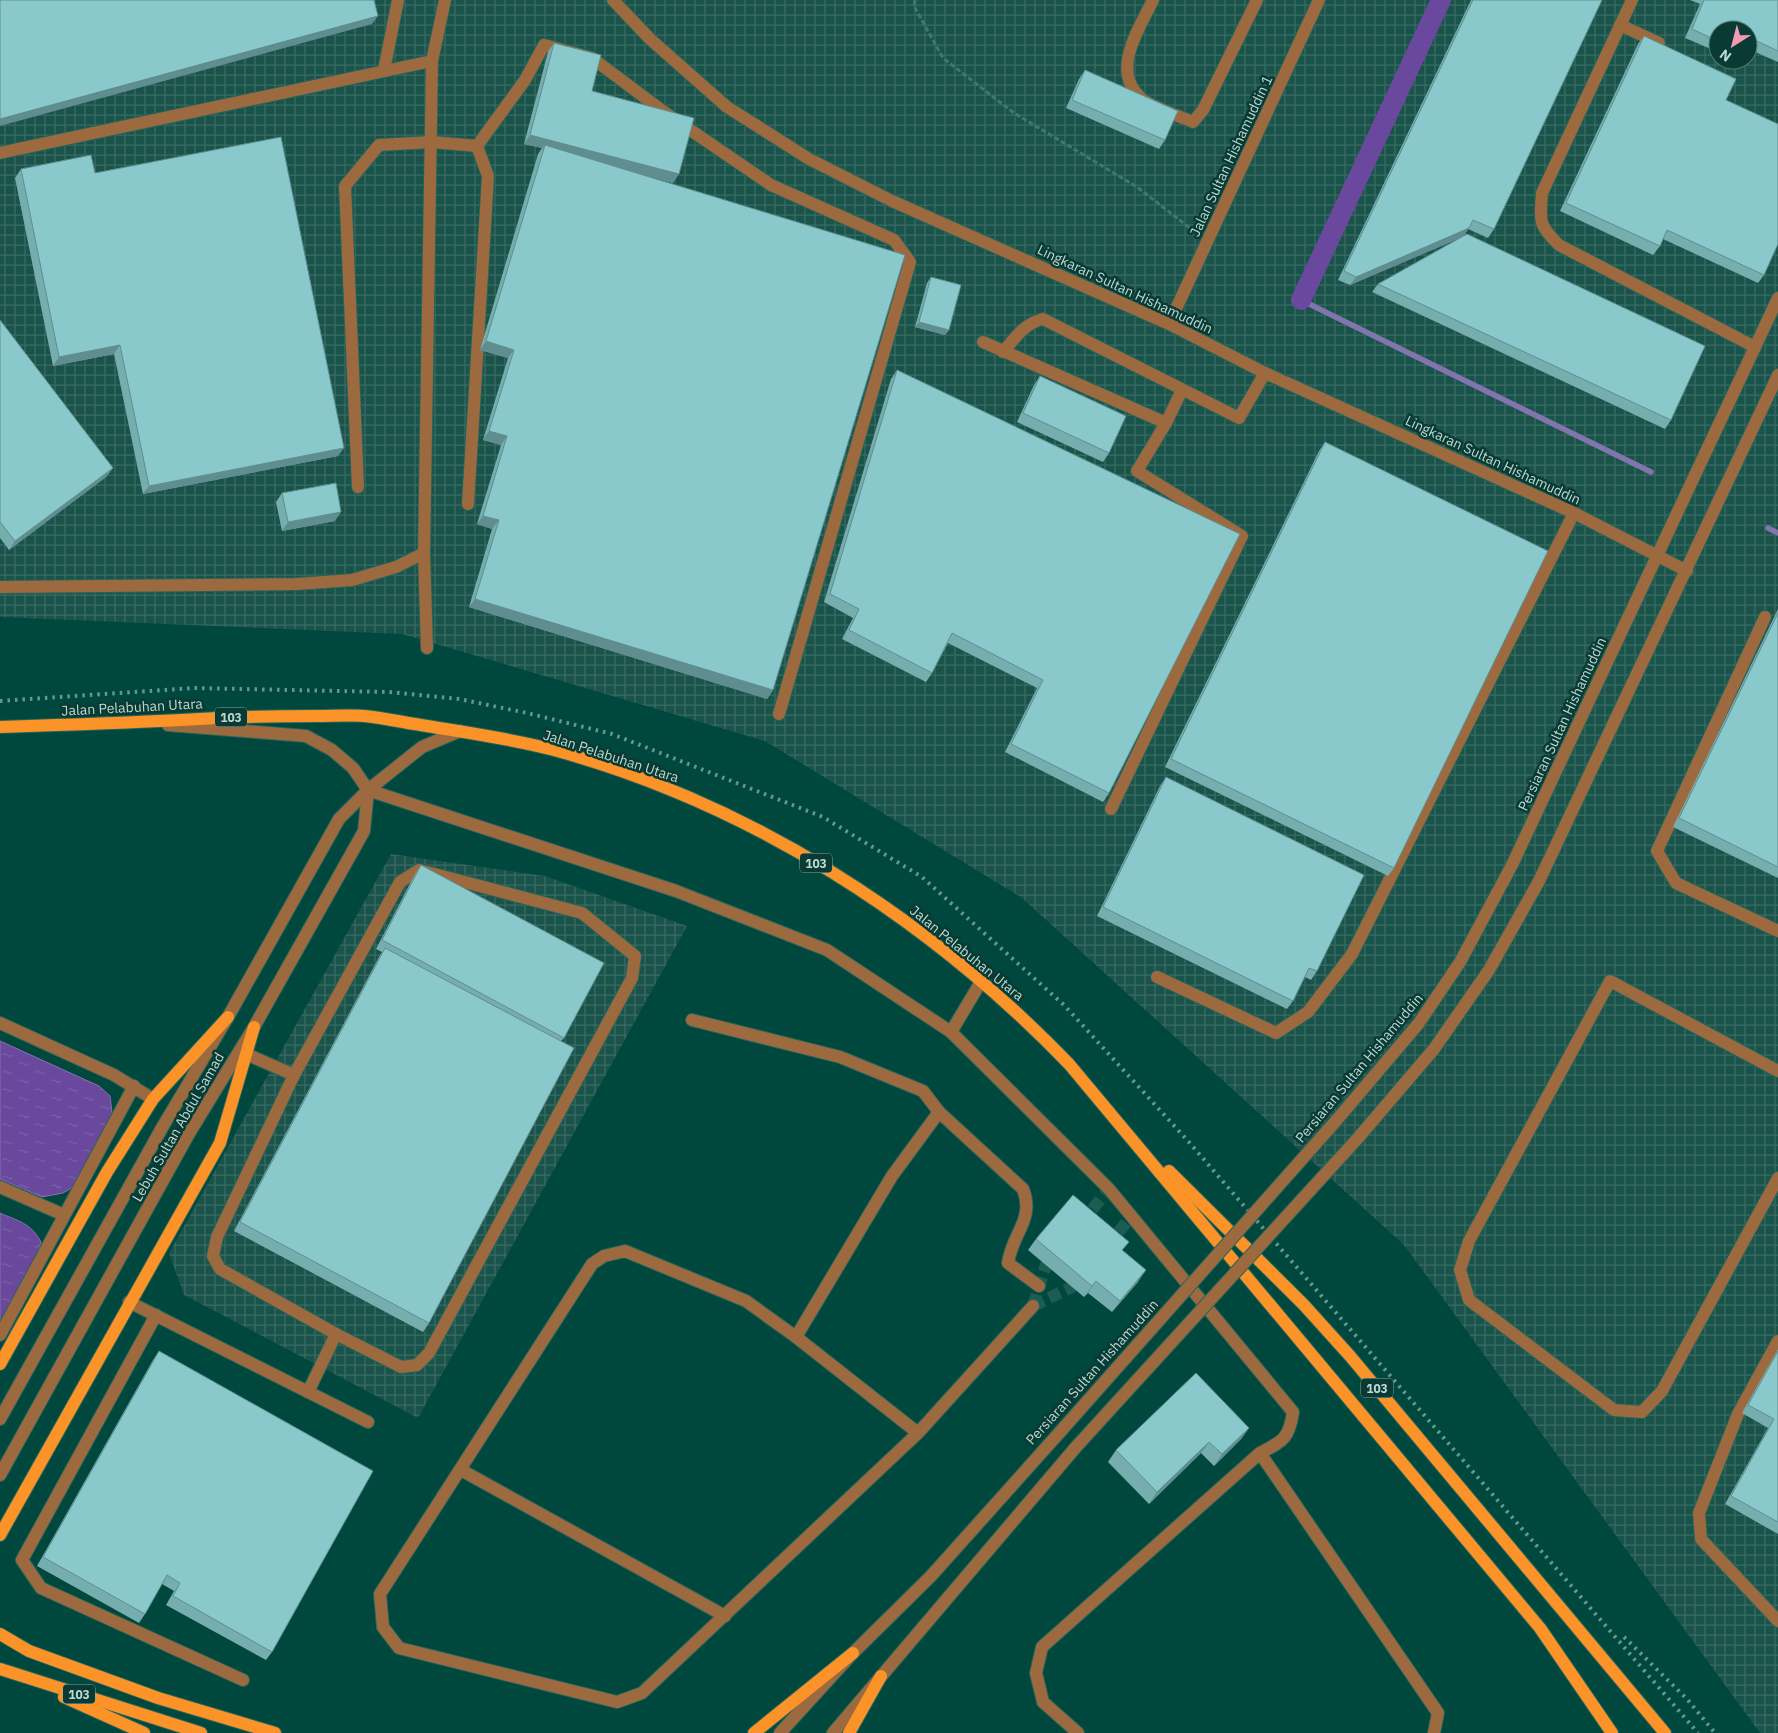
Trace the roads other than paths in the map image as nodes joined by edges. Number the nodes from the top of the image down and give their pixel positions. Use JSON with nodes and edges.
{"nodes":[{"id":1,"x":398,"y":0,"type":"edge"},
{"id":2,"x":445,"y":0,"type":"edge"},
{"id":3,"x":613,"y":0,"type":"edge"},
{"id":4,"x":1153,"y":0,"type":"edge"},
{"id":5,"x":1257,"y":0,"type":"edge"},
{"id":6,"x":1319,"y":0,"type":"edge"},
{"id":7,"x":1632,"y":0,"type":"edge"},
{"id":8,"x":1620,"y":25,"type":"junction"},
{"id":9,"x":1674,"y":51,"type":"edge"},
{"id":10,"x":432,"y":61,"type":"junction"},
{"id":11,"x":384,"y":70,"type":"junction"},
{"id":12,"x":432,"y":142,"type":"junction"},
{"id":13,"x":477,"y":146,"type":"junction"},
{"id":14,"x":0,"y":153,"type":"edge"},
{"id":15,"x":1778,"y":298,"type":"edge"},
{"id":16,"x":1169,"y":324,"type":"junction"},
{"id":17,"x":983,"y":342,"type":"dead end"},
{"id":18,"x":1755,"y":347,"type":"junction"},
{"id":19,"x":1003,"y":352,"type":"junction"},
{"id":20,"x":1265,"y":373,"type":"junction"},
{"id":21,"x":1778,"y":375,"type":"edge"},
{"id":22,"x":1182,"y":390,"type":"junction"},
{"id":23,"x":1166,"y":424,"type":"junction"},
{"id":24,"x":358,"y":488,"type":"dead end"},
{"id":25,"x":468,"y":504,"type":"dead end"},
{"id":26,"x":1574,"y":513,"type":"junction"},
{"id":27,"x":424,"y":553,"type":"junction"},
{"id":28,"x":1658,"y":556,"type":"junction"},
{"id":29,"x":1687,"y":571,"type":"junction"},
{"id":30,"x":0,"y":587,"type":"edge"},
{"id":31,"x":1765,"y":617,"type":"dead end"},
{"id":32,"x":427,"y":648,"type":"dead end"},
{"id":33,"x":779,"y":714,"type":"dead end"},
{"id":34,"x":138,"y":722,"type":"junction"},
{"id":35,"x":0,"y":727,"type":"edge"},
{"id":36,"x":460,"y":731,"type":"junction"},
{"id":37,"x":368,"y":790,"type":"junction"},
{"id":38,"x":1111,"y":809,"type":"dead end"},
{"id":39,"x":1778,"y":931,"type":"edge"},
{"id":40,"x":1157,"y":977,"type":"dead end"},
{"id":41,"x":982,"y":980,"type":"junction"},
{"id":42,"x":228,"y":1018,"type":"junction"},
{"id":43,"x":692,"y":1020,"type":"dead end"},
{"id":44,"x":0,"y":1023,"type":"edge"},
{"id":45,"x":254,"y":1027,"type":"junction"},
{"id":46,"x":951,"y":1032,"type":"junction"},
{"id":47,"x":246,"y":1054,"type":"junction"},
{"id":48,"x":1778,"y":1071,"type":"edge"},
{"id":49,"x":294,"y":1075,"type":"junction"},
{"id":50,"x":134,"y":1086,"type":"junction"},
{"id":51,"x":153,"y":1099,"type":"junction"},
{"id":52,"x":1107,"y":1108,"type":"junction"},
{"id":53,"x":938,"y":1112,"type":"junction"},
{"id":54,"x":1778,"y":1178,"type":"edge"},
{"id":55,"x":0,"y":1186,"type":"edge"},
{"id":56,"x":64,"y":1215,"type":"junction"},
{"id":57,"x":1039,"y":1286,"type":"dead end"},
{"id":58,"x":129,"y":1302,"type":"junction"},
{"id":59,"x":1033,"y":1306,"type":"dead end"},
{"id":60,"x":156,"y":1315,"type":"junction"},
{"id":61,"x":336,"y":1334,"type":"junction"},
{"id":62,"x":0,"y":1335,"type":"edge"},
{"id":63,"x":796,"y":1337,"type":"junction"},
{"id":64,"x":1778,"y":1341,"type":"edge"},
{"id":65,"x":0,"y":1364,"type":"edge"},
{"id":66,"x":308,"y":1392,"type":"junction"},
{"id":67,"x":0,"y":1418,"type":"edge"},
{"id":68,"x":368,"y":1422,"type":"dead end"},
{"id":69,"x":918,"y":1432,"type":"junction"},
{"id":70,"x":1260,"y":1453,"type":"junction"},
{"id":71,"x":461,"y":1470,"type":"junction"},
{"id":72,"x":0,"y":1475,"type":"edge"},
{"id":73,"x":0,"y":1535,"type":"edge"},
{"id":74,"x":725,"y":1616,"type":"junction"},
{"id":75,"x":1778,"y":1621,"type":"edge"},
{"id":76,"x":0,"y":1634,"type":"edge"},
{"id":77,"x":853,"y":1653,"type":"junction"},
{"id":78,"x":4,"y":1670,"type":"edge"},
{"id":79,"x":881,"y":1676,"type":"junction"},
{"id":80,"x":243,"y":1680,"type":"dead end"},
{"id":81,"x":1611,"y":1731,"type":"edge"},
{"id":82,"x":144,"y":1733,"type":"edge"},
{"id":83,"x":201,"y":1733,"type":"edge"},
{"id":84,"x":275,"y":1733,"type":"edge"},
{"id":85,"x":754,"y":1733,"type":"edge"},
{"id":86,"x":780,"y":1733,"type":"edge"},
{"id":87,"x":833,"y":1733,"type":"edge"},
{"id":88,"x":849,"y":1733,"type":"edge"},
{"id":89,"x":1078,"y":1733,"type":"edge"},
{"id":90,"x":1434,"y":1733,"type":"edge"},
{"id":91,"x":1665,"y":1733,"type":"edge"}],
"edges":[{"from":1,"to":11,"type":"street"},
{"from":2,"to":10,"type":"street"},
{"from":3,"to":16,"type":"street","name":"Lingkaran Sultan Hishamuddin"},
{"from":4,"to":5,"type":"street"},
{"from":6,"to":16,"type":"street","name":"Jalan Sultan Hishamuddin 1"},
{"from":7,"to":8,"type":"street"},
{"from":8,"to":9,"type":"street"},
{"from":8,"to":18,"type":"street"},
{"from":10,"to":11,"type":"street"},
{"from":10,"to":12,"type":"street"},
{"from":11,"to":14,"type":"street"},
{"from":12,"to":13,"type":"street"},
{"from":12,"to":24,"type":"street"},
{"from":12,"to":27,"type":"street"},
{"from":13,"to":25,"type":"street"},
{"from":13,"to":33,"type":"street"},
{"from":15,"to":18,"type":"street","name":"Persiaran Sultan Hishamuddin"},
{"from":16,"to":20,"type":"street","name":"Lingkaran Sultan Hishamuddin"},
{"from":17,"to":19,"type":"street"},
{"from":18,"to":28,"type":"street","name":"Persiaran Sultan Hishamuddin"},
{"from":19,"to":22,"type":"street"},
{"from":19,"to":23,"type":"street"},
{"from":20,"to":22,"type":"street"},
{"from":20,"to":26,"type":"street","name":"Lingkaran Sultan Hishamuddin"},
{"from":21,"to":29,"type":"street"},
{"from":22,"to":23,"type":"street"},
{"from":23,"to":38,"type":"street"},
{"from":26,"to":28,"type":"street","name":"Lingkaran Sultan Hishamuddin"},
{"from":26,"to":40,"type":"street"},
{"from":27,"to":30,"type":"street"},
{"from":27,"to":32,"type":"street"},
{"from":28,"to":29,"type":"street","name":"Lingkaran Sultan Hishamuddin"},
{"from":28,"to":77,"type":"street","name":"Persiaran Sultan Hishamuddin","bridge":true},
{"from":29,"to":79,"type":"street","bridge":true},
{"from":31,"to":39,"type":"street"},
{"from":34,"to":35,"type":"main road","name":"Jalan Pelabuhan Utara","number":"103"},
{"from":34,"to":36,"type":"main road","name":"Jalan Pelabuhan Utara","number":"103"},
{"from":34,"to":37,"type":"street"},
{"from":36,"to":37,"type":"street","name":"Lebuh Sultan Abdul Samad"},
{"from":36,"to":41,"type":"main road","name":"Jalan Pelabuhan Utara","number":"103"},
{"from":37,"to":42,"type":"street","name":"Lebuh Sultan Abdul Samad"},
{"from":37,"to":45,"type":"street","name":"Lebuh Sultan Abdul Samad"},
{"from":37,"to":46,"type":"street"},
{"from":41,"to":46,"type":"street"},
{"from":41,"to":52,"type":"main road","name":"Jalan Pelabuhan Utara","number":"103"},
{"from":42,"to":51,"type":"main road"},
{"from":42,"to":67,"type":"street","name":"Lebuh Sultan Abdul Samad"},
{"from":43,"to":53,"type":"street"},
{"from":44,"to":50,"type":"street"},
{"from":45,"to":47,"type":"main road"},
{"from":45,"to":72,"type":"street","name":"Lebuh Sultan Abdul Samad"},
{"from":46,"to":70,"type":"street"},
{"from":47,"to":49,"type":"street"},
{"from":47,"to":58,"type":"main road"},
{"from":48,"to":54,"type":"street"},
{"from":49,"to":61,"type":"street"},
{"from":49,"to":61,"type":"street"},
{"from":50,"to":51,"type":"street"},
{"from":50,"to":56,"type":"street"},
{"from":51,"to":65,"type":"main road"},
{"from":52,"to":81,"type":"main road"},
{"from":52,"to":91,"type":"main road","number":"103"},
{"from":53,"to":57,"type":"street"},
{"from":53,"to":63,"type":"street"},
{"from":55,"to":56,"type":"street"},
{"from":56,"to":62,"type":"street"},
{"from":58,"to":60,"type":"street"},
{"from":58,"to":73,"type":"main road"},
{"from":59,"to":69,"type":"street"},
{"from":60,"to":66,"type":"street"},
{"from":60,"to":80,"type":"street"},
{"from":61,"to":66,"type":"street"},
{"from":63,"to":69,"type":"street"},
{"from":63,"to":71,"type":"street"},
{"from":64,"to":75,"type":"street"},
{"from":66,"to":68,"type":"street"},
{"from":69,"to":74,"type":"street"},
{"from":70,"to":89,"type":"street"},
{"from":70,"to":90,"type":"street"},
{"from":71,"to":74,"type":"street"},
{"from":71,"to":74,"type":"street"},
{"from":76,"to":84,"type":"main road"},
{"from":77,"to":85,"type":"main road"},
{"from":77,"to":86,"type":"street","name":"Persiaran Sultan Hishamuddin"},
{"from":78,"to":82,"type":"main road"},
{"from":78,"to":83,"type":"main road","number":"103"},
{"from":79,"to":87,"type":"street"},
{"from":79,"to":88,"type":"main road"}]}
